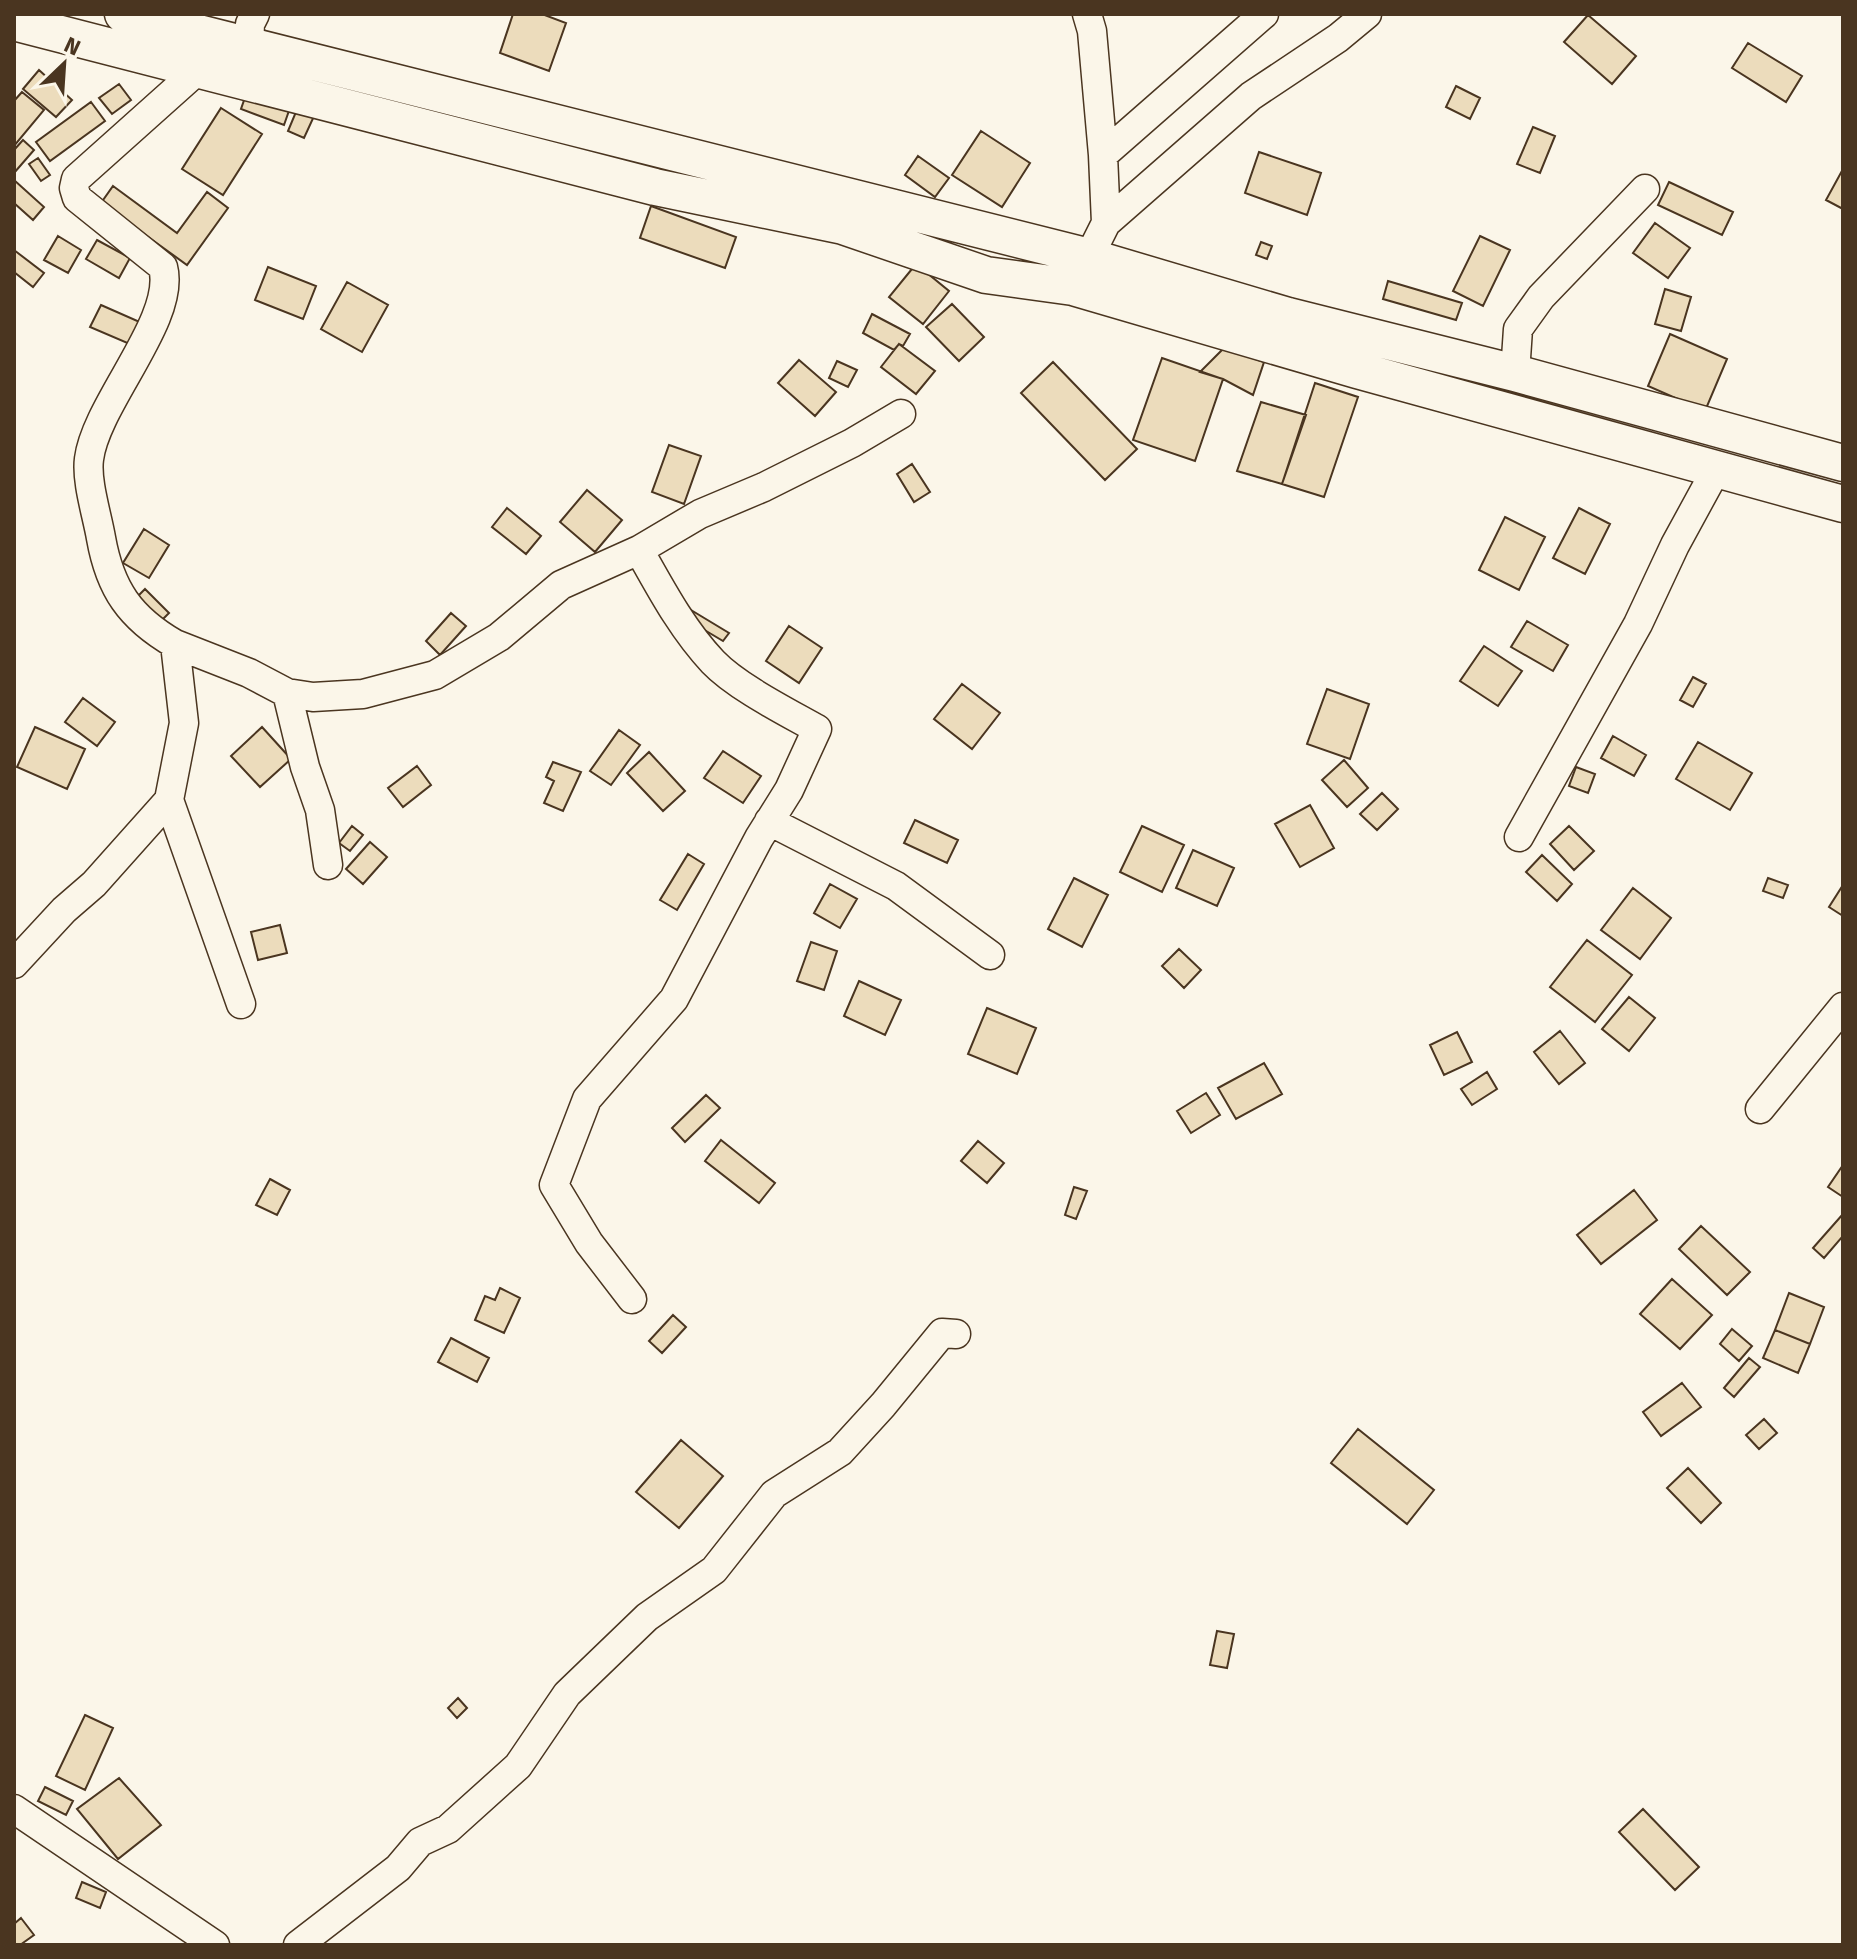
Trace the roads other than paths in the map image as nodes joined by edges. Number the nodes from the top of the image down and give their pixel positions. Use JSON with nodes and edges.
{"nodes":[{"id":1,"x":123,"y":14,"type":"edge"},
{"id":2,"x":1087,"y":14,"type":"edge"},
{"id":3,"x":1264,"y":14,"type":"edge"},
{"id":4,"x":1367,"y":14,"type":"edge"},
{"id":5,"x":14,"y":22,"type":"edge"},
{"id":6,"x":252,"y":31,"type":"edge"},
{"id":7,"x":199,"y":69,"type":"junction"},
{"id":8,"x":1103,"y":155,"type":"junction"},
{"id":9,"x":1645,"y":189,"type":"dead end"},
{"id":10,"x":1106,"y":223,"type":"junction"},
{"id":11,"x":1089,"y":257,"type":"junction"},
{"id":12,"x":1515,"y":373,"type":"junction"},
{"id":13,"x":901,"y":414,"type":"dead end"},
{"id":14,"x":1843,"y":463,"type":"edge"},
{"id":15,"x":1717,"y":468,"type":"junction"},
{"id":16,"x":1843,"y":504,"type":"edge"},
{"id":17,"x":639,"y":550,"type":"junction"},
{"id":18,"x":175,"y":644,"type":"junction"},
{"id":19,"x":287,"y":693,"type":"junction"},
{"id":20,"x":169,"y":800,"type":"junction"},
{"id":21,"x":769,"y":821,"type":"junction"},
{"id":22,"x":1519,"y":837,"type":"dead end"},
{"id":23,"x":328,"y":865,"type":"dead end"},
{"id":24,"x":990,"y":955,"type":"dead end"},
{"id":25,"x":14,"y":964,"type":"edge"},
{"id":26,"x":241,"y":1004,"type":"dead end"},
{"id":27,"x":1843,"y":1007,"type":"edge"},
{"id":28,"x":1760,"y":1109,"type":"dead end"},
{"id":29,"x":632,"y":1299,"type":"dead end"},
{"id":30,"x":956,"y":1334,"type":"dead end"},
{"id":31,"x":14,"y":1809,"type":"edge"},
{"id":32,"x":215,"y":1945,"type":"edge"},
{"id":33,"x":298,"y":1945,"type":"edge"}],
"edges":[{"from":1,"to":6,"type":"main road"},
{"from":2,"to":8,"type":"street"},
{"from":3,"to":8,"type":"street"},
{"from":4,"to":10,"type":"street"},
{"from":5,"to":7,"type":"main road"},
{"from":6,"to":11,"type":"main road"},
{"from":7,"to":15,"type":"main road"},
{"from":7,"to":18,"type":"street"},
{"from":8,"to":10,"type":"street"},
{"from":9,"to":12,"type":"street"},
{"from":10,"to":11,"type":"street"},
{"from":11,"to":12,"type":"main road"},
{"from":12,"to":14,"type":"main road"},
{"from":13,"to":17,"type":"street"},
{"from":15,"to":16,"type":"main road"},
{"from":15,"to":22,"type":"street"},
{"from":17,"to":19,"type":"street"},
{"from":17,"to":21,"type":"street"},
{"from":18,"to":19,"type":"street"},
{"from":18,"to":20,"type":"street"},
{"from":19,"to":23,"type":"street"},
{"from":20,"to":25,"type":"street"},
{"from":20,"to":26,"type":"street"},
{"from":21,"to":24,"type":"street"},
{"from":21,"to":29,"type":"street"},
{"from":27,"to":28,"type":"street"},
{"from":30,"to":33,"type":"street"},
{"from":31,"to":32,"type":"street"}]}
